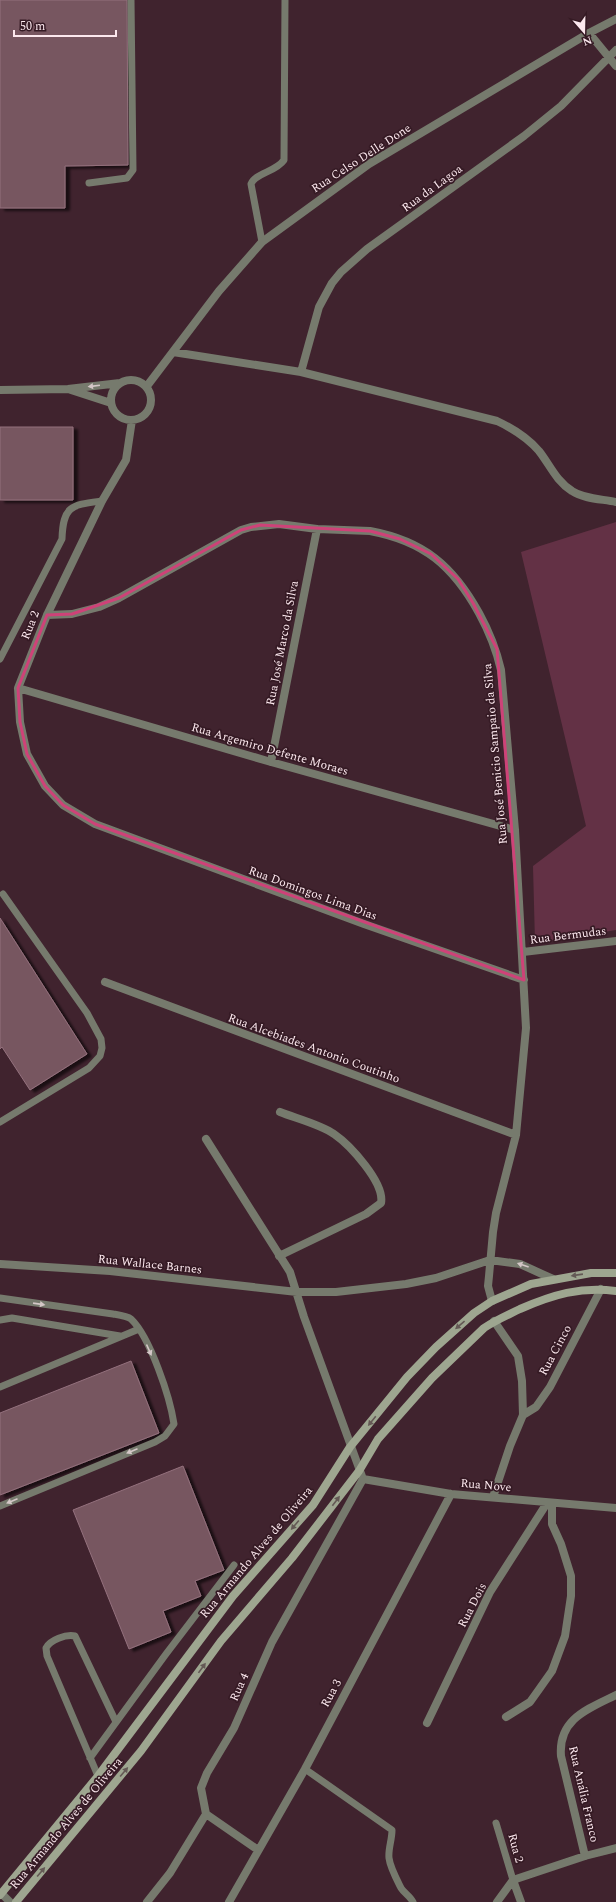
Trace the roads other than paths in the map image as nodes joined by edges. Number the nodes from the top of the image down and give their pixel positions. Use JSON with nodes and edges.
{"nodes":[{"id":1,"x":131,"y":0,"type":"edge"},
{"id":2,"x":285,"y":0,"type":"edge"},
{"id":3,"x":616,"y":20,"type":"edge"},
{"id":4,"x":589,"y":33,"type":"junction"},
{"id":5,"x":616,"y":50,"type":"edge"},
{"id":6,"x":608,"y":58,"type":"junction"},
{"id":7,"x":616,"y":66,"type":"edge"},
{"id":8,"x":89,"y":183,"type":"dead end"},
{"id":9,"x":262,"y":242,"type":"junction"},
{"id":10,"x":173,"y":352,"type":"junction"},
{"id":11,"x":301,"y":372,"type":"junction"},
{"id":12,"x":120,"y":383,"type":"junction"},
{"id":13,"x":147,"y":386,"type":"junction"},
{"id":14,"x":68,"y":389,"type":"junction"},
{"id":15,"x":0,"y":390,"type":"edge"},
{"id":16,"x":111,"y":403,"type":"junction"},
{"id":17,"x":132,"y":420,"type":"junction"},
{"id":18,"x":102,"y":501,"type":"junction"},
{"id":19,"x":616,"y":502,"type":"edge"},
{"id":20,"x":318,"y":529,"type":"junction"},
{"id":21,"x":47,"y":615,"type":"junction"},
{"id":22,"x":0,"y":659,"type":"edge"},
{"id":23,"x":18,"y":688,"type":"junction"},
{"id":24,"x":270,"y":762,"type":"junction"},
{"id":25,"x":95,"y":824,"type":"joint"},
{"id":26,"x":515,"y":830,"type":"junction"},
{"id":27,"x":3,"y":894,"type":"dead end"},
{"id":28,"x":616,"y":941,"type":"edge"},
{"id":29,"x":523,"y":952,"type":"junction"},
{"id":30,"x":524,"y":980,"type":"junction"},
{"id":31,"x":105,"y":982,"type":"dead end"},
{"id":32,"x":280,"y":1112,"type":"dead end"},
{"id":33,"x":0,"y":1122,"type":"edge"},
{"id":34,"x":516,"y":1135,"type":"junction"},
{"id":35,"x":206,"y":1139,"type":"dead end"},
{"id":36,"x":279,"y":1256,"type":"junction"},
{"id":37,"x":490,"y":1260,"type":"junction"},
{"id":38,"x":0,"y":1264,"type":"edge"},
{"id":39,"x":616,"y":1273,"type":"edge"},
{"id":40,"x":554,"y":1279,"type":"junction"},
{"id":41,"x":601,"y":1289,"type":"junction"},
{"id":42,"x":616,"y":1291,"type":"edge"},
{"id":43,"x":297,"y":1292,"type":"junction"},
{"id":44,"x":0,"y":1298,"type":"edge"},
{"id":45,"x":492,"y":1301,"type":"junction"},
{"id":46,"x":0,"y":1320,"type":"edge"},
{"id":47,"x":494,"y":1321,"type":"junction"},
{"id":48,"x":139,"y":1329,"type":"junction"},
{"id":49,"x":121,"y":1337,"type":"junction"},
{"id":50,"x":0,"y":1387,"type":"edge"},
{"id":51,"x":522,"y":1415,"type":"junction"},
{"id":52,"x":350,"y":1447,"type":"junction"},
{"id":53,"x":359,"y":1471,"type":"junction"},
{"id":54,"x":363,"y":1479,"type":"junction"},
{"id":55,"x":452,"y":1494,"type":"junction"},
{"id":56,"x":493,"y":1497,"type":"junction"},
{"id":57,"x":550,"y":1503,"type":"junction"},
{"id":58,"x":0,"y":1506,"type":"edge"},
{"id":59,"x":616,"y":1508,"type":"edge"},
{"id":60,"x":234,"y":1565,"type":"dead end"},
{"id":61,"x":616,"y":1694,"type":"edge"},
{"id":62,"x":506,"y":1717,"type":"dead end"},
{"id":63,"x":116,"y":1722,"type":"junction"},
{"id":64,"x":427,"y":1723,"type":"dead end"},
{"id":65,"x":90,"y":1758,"type":"junction"},
{"id":66,"x":305,"y":1769,"type":"junction"},
{"id":67,"x":98,"y":1776,"type":"junction"},
{"id":68,"x":206,"y":1814,"type":"junction"},
{"id":69,"x":496,"y":1823,"type":"dead end"},
{"id":70,"x":616,"y":1848,"type":"edge"},
{"id":71,"x":258,"y":1850,"type":"junction"},
{"id":72,"x":585,"y":1856,"type":"junction"},
{"id":73,"x":513,"y":1880,"type":"junction"},
{"id":74,"x":1,"y":1894,"type":"edge"},
{"id":75,"x":10,"y":1902,"type":"edge"},
{"id":76,"x":16,"y":1902,"type":"edge"},
{"id":77,"x":147,"y":1902,"type":"edge"},
{"id":78,"x":229,"y":1902,"type":"edge"},
{"id":79,"x":413,"y":1902,"type":"edge"},
{"id":80,"x":497,"y":1902,"type":"edge"},
{"id":81,"x":521,"y":1902,"type":"edge"}],
"edges":[{"from":1,"to":8,"type":"lane"},
{"from":2,"to":9,"type":"lane"},
{"from":3,"to":4,"type":"street","name":"Rua Celso Delle Done"},
{"from":4,"to":6,"type":"street"},
{"from":4,"to":9,"type":"street","name":"Rua Celso Delle Done"},
{"from":5,"to":6,"type":"street","name":"Rua da Lagoa"},
{"from":6,"to":7,"type":"street"},
{"from":6,"to":11,"type":"street","name":"Rua da Lagoa"},
{"from":9,"to":10,"type":"street","name":"Rua Celso Delle Done"},
{"from":10,"to":11,"type":"street"},
{"from":10,"to":13,"type":"street","name":"Rua Celso Delle Done"},
{"from":11,"to":19,"type":"street"},
{"from":12,"to":13,"type":"street"},
{"from":12,"to":14,"type":"street","one_way":true},
{"from":12,"to":16,"type":"street"},
{"from":13,"to":17,"type":"street"},
{"from":14,"to":15,"type":"street"},
{"from":14,"to":16,"type":"street"},
{"from":16,"to":17,"type":"street"},
{"from":17,"to":18,"type":"street","name":"Rua 2"},
{"from":18,"to":21,"type":"street","name":"Rua 2"},
{"from":18,"to":22,"type":"lane"},
{"from":20,"to":21,"type":"street","name":"Rua José Benicio Sampaio da Silva"},
{"from":20,"to":24,"type":"street","name":"Rua José Marco da Silva"},
{"from":20,"to":26,"type":"street","name":"Rua José Benicio Sampaio da Silva"},
{"from":21,"to":23,"type":"street","name":"Rua 2"},
{"from":23,"to":24,"type":"street","name":"Rua Argemiro Defente Moraes"},
{"from":23,"to":25,"type":"street","name":"Rua 2"},
{"from":24,"to":26,"type":"street","name":"Rua Argemiro Defente Moraes"},
{"from":25,"to":30,"type":"street","name":"Rua Domingos Lima Dias"},
{"from":26,"to":29,"type":"street","name":"Rua José Benicio Sampaio da Silva"},
{"from":27,"to":33,"type":"lane"},
{"from":28,"to":29,"type":"street","name":"Rua Bermudas"},
{"from":29,"to":30,"type":"street","name":"Rua José Benicio Sampaio da Silva"},
{"from":30,"to":34,"type":"street","name":"Rua José Benicio Sampaio da Silva"},
{"from":31,"to":34,"type":"street","name":"Rua Alcebiades Antonio Coutinho"},
{"from":32,"to":36,"type":"street"},
{"from":34,"to":37,"type":"street","name":"Rua José Benicio Sampaio da Silva"},
{"from":35,"to":36,"type":"street"},
{"from":36,"to":43,"type":"street"},
{"from":40,"to":37,"type":"street","name":"Rua Wallace Barnes","one_way":true},
{"from":37,"to":43,"type":"street","name":"Rua Wallace Barnes"},
{"from":37,"to":45,"type":"street"},
{"from":38,"to":43,"type":"street","name":"Rua Wallace Barnes"},
{"from":39,"to":40,"type":"main road","name":"Rua Armando Alves de Oliveira","one_way":true},
{"from":40,"to":45,"type":"main road","name":"Rua Armando Alves de Oliveira"},
{"from":41,"to":42,"type":"main road","name":"Rua Armando Alves de Oliveira"},
{"from":41,"to":47,"type":"main road","name":"Rua Armando Alves de Oliveira"},
{"from":41,"to":51,"type":"street","name":"Rua Cinco"},
{"from":43,"to":52,"type":"street"},
{"from":44,"to":48,"type":"lane","one_way":true},
{"from":45,"to":52,"type":"main road","name":"Rua Armando Alves de Oliveira","one_way":true},
{"from":46,"to":49,"type":"lane"},
{"from":47,"to":51,"type":"street","name":"Rua Cinco"},
{"from":47,"to":53,"type":"main road","name":"Rua Armando Alves de Oliveira"},
{"from":48,"to":49,"type":"lane"},
{"from":48,"to":58,"type":"lane","one_way":true},
{"from":49,"to":50,"type":"lane"},
{"from":51,"to":56,"type":"street","name":"Rua Cinco"},
{"from":52,"to":53,"type":"street"},
{"from":52,"to":67,"type":"main road","name":"Rua Armando Alves de Oliveira","one_way":true},
{"from":53,"to":54,"type":"street"},
{"from":76,"to":53,"type":"main road","name":"Rua Armando Alves de Oliveira","one_way":true},
{"from":54,"to":55,"type":"street","name":"Rua Nove"},
{"from":54,"to":68,"type":"street","name":"Rua 4"},
{"from":55,"to":56,"type":"street","name":"Rua Nove"},
{"from":55,"to":66,"type":"street","name":"Rua 3"},
{"from":56,"to":57,"type":"street","name":"Rua Nove"},
{"from":57,"to":59,"type":"street","name":"Rua Nove"},
{"from":57,"to":62,"type":"street"},
{"from":57,"to":64,"type":"street","name":"Rua Dois"},
{"from":60,"to":63,"type":"lane"},
{"from":61,"to":72,"type":"street","name":"Rua Anália Franco"},
{"from":63,"to":65,"type":"lane"},
{"from":63,"to":65,"type":"lane"},
{"from":65,"to":67,"type":"lane"},
{"from":66,"to":71,"type":"street","name":"Rua 3"},
{"from":66,"to":79,"type":"lane"},
{"from":67,"to":74,"type":"main road","name":"Rua Armando Alves de Oliveira"},
{"from":68,"to":71,"type":"street"},
{"from":68,"to":77,"type":"street"},
{"from":69,"to":73,"type":"lane","name":"Rua 2"},
{"from":70,"to":72,"type":"street","name":"Rua Anália Franco"},
{"from":71,"to":78,"type":"street","name":"Rua 3"},
{"from":72,"to":73,"type":"street","name":"Rua Anália Franco"},
{"from":73,"to":80,"type":"street"},
{"from":73,"to":81,"type":"street"},
{"from":74,"to":75,"type":"street"}]}
